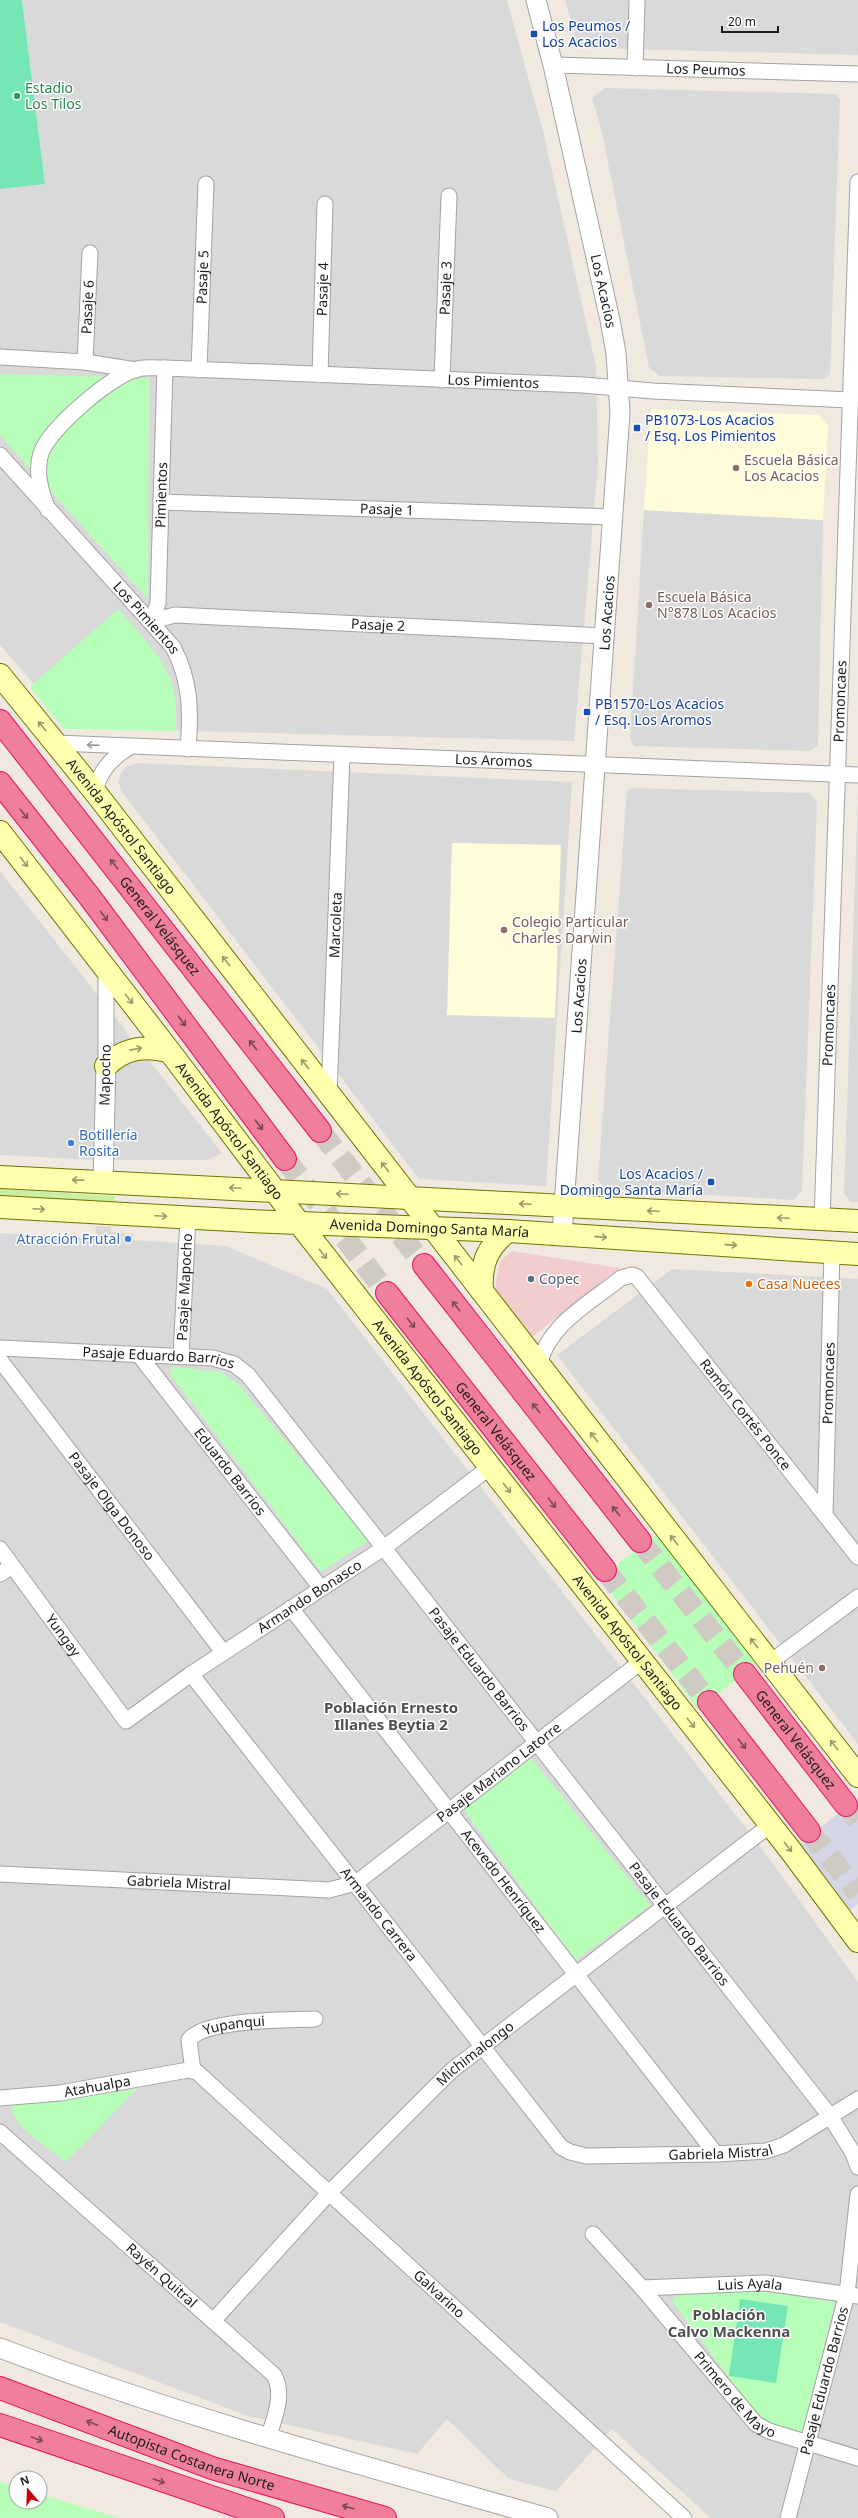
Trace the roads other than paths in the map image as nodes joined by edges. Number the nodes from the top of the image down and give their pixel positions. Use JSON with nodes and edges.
{"nodes":[{"id":1,"x":536,"y":0,"type":"edge"},
{"id":2,"x":637,"y":0,"type":"edge"},
{"id":3,"x":553,"y":65,"type":"junction"},
{"id":4,"x":635,"y":68,"type":"junction"},
{"id":5,"x":858,"y":74,"type":"edge"},
{"id":6,"x":858,"y":182,"type":"edge"},
{"id":7,"x":206,"y":184,"type":"dead end"},
{"id":8,"x":449,"y":196,"type":"dead end"},
{"id":9,"x":325,"y":204,"type":"dead end"},
{"id":10,"x":90,"y":253,"type":"dead end"},
{"id":11,"x":856,"y":306,"type":"edge"},
{"id":12,"x":0,"y":357,"type":"edge"},
{"id":13,"x":85,"y":362,"type":"junction"},
{"id":14,"x":165,"y":368,"type":"junction"},
{"id":15,"x":136,"y":370,"type":"junction"},
{"id":16,"x":199,"y":370,"type":"junction"},
{"id":17,"x":320,"y":374,"type":"junction"},
{"id":18,"x":442,"y":380,"type":"junction"},
{"id":19,"x":620,"y":388,"type":"junction"},
{"id":20,"x":850,"y":400,"type":"junction"},
{"id":21,"x":0,"y":455,"type":"edge"},
{"id":22,"x":853,"y":493,"type":"edge"},
{"id":23,"x":161,"y":502,"type":"junction"},
{"id":24,"x":48,"y":510,"type":"junction"},
{"id":25,"x":614,"y":517,"type":"junction"},
{"id":26,"x":152,"y":621,"type":"junction"},
{"id":27,"x":605,"y":636,"type":"junction"},
{"id":28,"x":0,"y":674,"type":"edge"},
{"id":29,"x":0,"y":721,"type":"edge"},
{"id":30,"x":56,"y":743,"type":"junction"},
{"id":31,"x":130,"y":746,"type":"junction"},
{"id":32,"x":188,"y":749,"type":"junction"},
{"id":33,"x":342,"y":755,"type":"junction"},
{"id":34,"x":595,"y":765,"type":"junction"},
{"id":35,"x":838,"y":774,"type":"junction"},
{"id":36,"x":858,"y":775,"type":"edge"},
{"id":37,"x":0,"y":783,"type":"edge"},
{"id":38,"x":95,"y":792,"type":"junction"},
{"id":39,"x":0,"y":832,"type":"edge"},
{"id":40,"x":106,"y":969,"type":"junction"},
{"id":41,"x":170,"y":1052,"type":"junction"},
{"id":42,"x":106,"y":1066,"type":"junction"},
{"id":43,"x":329,"y":1096,"type":"junction"},
{"id":44,"x":320,"y":1131,"type":"tunnel mouth"},
{"id":45,"x":285,"y":1159,"type":"tunnel mouth"},
{"id":46,"x":0,"y":1177,"type":"edge"},
{"id":47,"x":103,"y":1181,"type":"junction"},
{"id":48,"x":274,"y":1190,"type":"junction"},
{"id":49,"x":409,"y":1197,"type":"junction"},
{"id":50,"x":564,"y":1206,"type":"junction"},
{"id":51,"x":0,"y":1207,"type":"edge"},
{"id":52,"x":188,"y":1218,"type":"junction"},
{"id":53,"x":822,"y":1220,"type":"junction"},
{"id":54,"x":858,"y":1221,"type":"edge"},
{"id":55,"x":299,"y":1223,"type":"junction"},
{"id":56,"x":434,"y":1229,"type":"junction"},
{"id":57,"x":508,"y":1231,"type":"junction"},
{"id":58,"x":562,"y":1234,"type":"junction"},
{"id":59,"x":832,"y":1252,"type":"junction"},
{"id":60,"x":858,"y":1254,"type":"edge"},
{"id":61,"x":424,"y":1265,"type":"tunnel mouth"},
{"id":62,"x":482,"y":1291,"type":"junction"},
{"id":63,"x":387,"y":1293,"type":"tunnel mouth"},
{"id":64,"x":0,"y":1348,"type":"edge"},
{"id":65,"x":139,"y":1355,"type":"junction"},
{"id":66,"x":181,"y":1357,"type":"junction"},
{"id":67,"x":0,"y":1360,"type":"edge"},
{"id":68,"x":539,"y":1366,"type":"junction"},
{"id":69,"x":490,"y":1467,"type":"junction"},
{"id":70,"x":825,"y":1514,"type":"junction"},
{"id":71,"x":640,"y":1541,"type":"tunnel mouth"},
{"id":72,"x":385,"y":1547,"type":"junction"},
{"id":73,"x":0,"y":1550,"type":"edge"},
{"id":74,"x":858,"y":1557,"type":"edge"},
{"id":75,"x":6,"y":1570,"type":"edge"},
{"id":76,"x":605,"y":1570,"type":"tunnel mouth"},
{"id":77,"x":321,"y":1588,"type":"junction"},
{"id":78,"x":858,"y":1597,"type":"edge"},
{"id":79,"x":291,"y":1608,"type":"junction"},
{"id":80,"x":223,"y":1652,"type":"junction"},
{"id":81,"x":642,"y":1661,"type":"junction"},
{"id":82,"x":769,"y":1663,"type":"junction"},
{"id":83,"x":191,"y":1674,"type":"junction"},
{"id":84,"x":745,"y":1674,"type":"tunnel mouth"},
{"id":85,"x":709,"y":1702,"type":"tunnel mouth"},
{"id":86,"x":126,"y":1721,"type":"joint"},
{"id":87,"x":538,"y":1742,"type":"junction"},
{"id":88,"x":858,"y":1776,"type":"edge"},
{"id":89,"x":846,"y":1805,"type":"tunnel mouth"},
{"id":90,"x":449,"y":1811,"type":"junction"},
{"id":91,"x":770,"y":1824,"type":"junction"},
{"id":92,"x":809,"y":1832,"type":"tunnel mouth"},
{"id":93,"x":0,"y":1874,"type":"edge"},
{"id":94,"x":356,"y":1883,"type":"junction"},
{"id":95,"x":664,"y":1905,"type":"junction"},
{"id":96,"x":858,"y":1941,"type":"edge"},
{"id":97,"x":576,"y":1974,"type":"junction"},
{"id":98,"x":315,"y":2019,"type":"dead end"},
{"id":99,"x":482,"y":2047,"type":"junction"},
{"id":100,"x":193,"y":2071,"type":"junction"},
{"id":101,"x":0,"y":2098,"type":"edge"},
{"id":102,"x":858,"y":2099,"type":"edge"},
{"id":103,"x":830,"y":2116,"type":"junction"},
{"id":104,"x":0,"y":2132,"type":"edge"},
{"id":105,"x":570,"y":2152,"type":"joint"},
{"id":106,"x":716,"y":2154,"type":"junction"},
{"id":107,"x":858,"y":2167,"type":"edge"},
{"id":108,"x":329,"y":2194,"type":"junction"},
{"id":109,"x":858,"y":2194,"type":"edge"},
{"id":110,"x":593,"y":2234,"type":"dead end"},
{"id":111,"x":642,"y":2288,"type":"junction"},
{"id":112,"x":853,"y":2295,"type":"edge"},
{"id":113,"x":213,"y":2321,"type":"junction"},
{"id":114,"x":0,"y":2348,"type":"edge"},
{"id":115,"x":0,"y":2388,"type":"edge"},
{"id":116,"x":0,"y":2425,"type":"edge"},
{"id":117,"x":268,"y":2439,"type":"junction"},
{"id":118,"x":808,"y":2442,"type":"junction"},
{"id":119,"x":858,"y":2458,"type":"edge"},
{"id":120,"x":273,"y":2518,"type":"edge"},
{"id":121,"x":386,"y":2518,"type":"edge"},
{"id":122,"x":548,"y":2518,"type":"edge"},
{"id":123,"x":684,"y":2518,"type":"edge"},
{"id":124,"x":788,"y":2518,"type":"edge"}],
"edges":[{"from":1,"to":3,"type":"street","name":"Los Acacios"},
{"from":2,"to":4,"type":"street"},
{"from":3,"to":4,"type":"street","name":"Los Peumos"},
{"from":3,"to":19,"type":"street","name":"Los Acacios"},
{"from":4,"to":5,"type":"street","name":"Los Peumos"},
{"from":6,"to":11,"type":"street","name":"Promoncaes"},
{"from":7,"to":16,"type":"street","name":"Pasaje 5"},
{"from":8,"to":18,"type":"street","name":"Pasaje 3"},
{"from":9,"to":17,"type":"street","name":"Pasaje 4"},
{"from":10,"to":13,"type":"street","name":"Pasaje 6"},
{"from":11,"to":20,"type":"street","name":"Promoncaes"},
{"from":12,"to":13,"type":"street","name":"Los Pimientos"},
{"from":13,"to":15,"type":"street","name":"Los Pimientos"},
{"from":14,"to":15,"type":"street","name":"Los Pimientos"},
{"from":14,"to":16,"type":"street","name":"Los Pimientos"},
{"from":14,"to":23,"type":"street","name":"Pimientos"},
{"from":15,"to":24,"type":"street","name":"Los Pimientos"},
{"from":16,"to":17,"type":"street","name":"Los Pimientos"},
{"from":17,"to":18,"type":"street","name":"Los Pimientos"},
{"from":18,"to":19,"type":"street","name":"Los Pimientos"},
{"from":19,"to":20,"type":"street","name":"Los Pimientos"},
{"from":19,"to":25,"type":"street","name":"Los Acacios"},
{"from":20,"to":22,"type":"street","name":"Promoncaes"},
{"from":21,"to":24,"type":"street","name":"Los Pimientos"},
{"from":22,"to":35,"type":"street","name":"Promoncaes"},
{"from":23,"to":25,"type":"street","name":"Pasaje 1"},
{"from":23,"to":26,"type":"street","name":"Pimientos"},
{"from":24,"to":26,"type":"street","name":"Los Pimientos"},
{"from":25,"to":27,"type":"street","name":"Los Acacios"},
{"from":26,"to":27,"type":"street","name":"Pasaje 2"},
{"from":26,"to":32,"type":"street","name":"Los Pimientos"},
{"from":27,"to":34,"type":"street","name":"Los Acacios"},
{"from":30,"to":28,"type":"main road","name":"Avenida Apóstol Santiago","one_way":true},
{"from":44,"to":29,"type":"highway","name":"General Velásquez","one_way":true},
{"from":31,"to":30,"type":"street","name":"Los Aromos","one_way":true},
{"from":30,"to":38,"type":"main road","name":"Avenida Apóstol Santiago"},
{"from":31,"to":32,"type":"street","name":"Los Aromos"},
{"from":31,"to":38,"type":"street"},
{"from":32,"to":33,"type":"street","name":"Los Aromos"},
{"from":33,"to":34,"type":"street","name":"Los Aromos"},
{"from":33,"to":43,"type":"street","name":"Marcoleta"},
{"from":34,"to":35,"type":"street","name":"Los Aromos"},
{"from":34,"to":50,"type":"street","name":"Los Acacios"},
{"from":35,"to":36,"type":"street","name":"Los Aromos"},
{"from":35,"to":53,"type":"street","name":"Promoncaes"},
{"from":37,"to":45,"type":"highway","one_way":true},
{"from":43,"to":38,"type":"main road","name":"Avenida Apóstol Santiago","one_way":true},
{"from":39,"to":40,"type":"main road","name":"Avenida Apóstol Santiago","one_way":true},
{"from":40,"to":41,"type":"main road","name":"Avenida Apóstol Santiago","one_way":true},
{"from":40,"to":42,"type":"street","name":"Mapocho"},
{"from":42,"to":41,"type":"main road","one_way":true},
{"from":41,"to":48,"type":"main road","name":"Avenida Apóstol Santiago"},
{"from":42,"to":47,"type":"street","name":"Mapocho"},
{"from":49,"to":43,"type":"main road","name":"Avenida Apóstol Santiago","one_way":true},
{"from":47,"to":46,"type":"main road","name":"Avenida Domingo Santa María","one_way":true},
{"from":48,"to":47,"type":"main road","name":"Avenida Domingo Santa María","one_way":true},
{"from":49,"to":48,"type":"main road","name":"Avenida Domingo Santa María","one_way":true},
{"from":48,"to":55,"type":"main road","name":"Avenida Apóstol Santiago"},
{"from":50,"to":49,"type":"main road","name":"Avenida Domingo Santa María","one_way":true},
{"from":49,"to":56,"type":"main road","name":"Avenida Apóstol Santiago"},
{"from":53,"to":50,"type":"main road","name":"Avenida Domingo Santa María","one_way":true},
{"from":50,"to":58,"type":"street","name":"Los Acacios"},
{"from":51,"to":52,"type":"main road","name":"Avenida Domingo Santa María","one_way":true},
{"from":52,"to":55,"type":"main road","name":"Avenida Domingo Santa María"},
{"from":52,"to":66,"type":"street","name":"Pasaje Mapocho"},
{"from":53,"to":54,"type":"main road","name":"Avenida Domingo Santa María"},
{"from":55,"to":56,"type":"main road","name":"Avenida Domingo Santa María"},
{"from":55,"to":69,"type":"main road","name":"Avenida Apóstol Santiago","one_way":true},
{"from":56,"to":57,"type":"main road","name":"Avenida Domingo Santa María"},
{"from":62,"to":56,"type":"main road","name":"Avenida Apóstol Santiago","one_way":true},
{"from":57,"to":58,"type":"main road","name":"Avenida Domingo Santa María"},
{"from":57,"to":62,"type":"main road"},
{"from":58,"to":59,"type":"main road","name":"Avenida Domingo Santa María","one_way":true},
{"from":59,"to":60,"type":"main road","name":"Avenida Domingo Santa María"},
{"from":59,"to":70,"type":"street","name":"Promoncaes"},
{"from":71,"to":61,"type":"highway","one_way":true},
{"from":62,"to":68,"type":"main road","name":"Avenida Apóstol Santiago"},
{"from":63,"to":76,"type":"highway","name":"General Velásquez","one_way":true},
{"from":64,"to":65,"type":"street","name":"Pasaje Eduardo Barrios"},
{"from":65,"to":66,"type":"street","name":"Pasaje Eduardo Barrios"},
{"from":65,"to":77,"type":"street","name":"Eduardo Barrios"},
{"from":66,"to":72,"type":"street","name":"Pasaje Eduardo Barrios"},
{"from":67,"to":80,"type":"street","name":"Pasaje Olga Donoso"},
{"from":68,"to":70,"type":"street","name":"Ramón Cortés Ponce"},
{"from":82,"to":68,"type":"main road","name":"Avenida Apóstol Santiago","one_way":true},
{"from":69,"to":72,"type":"street","name":"Armando Bonasco"},
{"from":69,"to":81,"type":"main road","name":"Avenida Apóstol Santiago","one_way":true},
{"from":70,"to":74,"type":"street","name":"Ramón Cortés Ponce"},
{"from":72,"to":77,"type":"street","name":"Armando Bonasco"},
{"from":72,"to":87,"type":"street","name":"Pasaje Eduardo Barrios"},
{"from":73,"to":75,"type":"street","name":"Yungay"},
{"from":75,"to":86,"type":"street","name":"Yungay"},
{"from":77,"to":79,"type":"street","name":"Armando Bonasco"},
{"from":78,"to":82,"type":"street"},
{"from":79,"to":80,"type":"street","name":"Armando Bonasco"},
{"from":79,"to":90,"type":"street","name":"Acevedo Henríquez"},
{"from":80,"to":83,"type":"street","name":"Armando Bonasco"},
{"from":81,"to":87,"type":"street","name":"Pasaje Mariano Latorre"},
{"from":81,"to":91,"type":"main road","name":"Avenida Apóstol Santiago","one_way":true},
{"from":88,"to":82,"type":"main road","name":"Avenida Apóstol Santiago","one_way":true},
{"from":83,"to":86,"type":"street","name":"Armando Bonasco"},
{"from":83,"to":94,"type":"street","name":"Armando Carrera"},
{"from":84,"to":89,"type":"highway","name":"General Velásquez"},
{"from":85,"to":92,"type":"highway","one_way":true},
{"from":87,"to":90,"type":"street","name":"Pasaje Mariano Latorre"},
{"from":87,"to":95,"type":"street","name":"Pasaje Eduardo Barrios"},
{"from":90,"to":94,"type":"street","name":"Pasaje Mariano Latorre"},
{"from":90,"to":97,"type":"street","name":"Acevedo Henríquez"},
{"from":91,"to":95,"type":"street","name":"Michimalongo"},
{"from":91,"to":96,"type":"main road","name":"Avenida Apóstol Santiago","one_way":true},
{"from":93,"to":94,"type":"street","name":"Gabriela Mistral"},
{"from":94,"to":99,"type":"street","name":"Armando Carrera"},
{"from":95,"to":97,"type":"street","name":"Michimalongo"},
{"from":95,"to":103,"type":"street","name":"Pasaje Eduardo Barrios"},
{"from":97,"to":99,"type":"street","name":"Michimalongo"},
{"from":97,"to":106,"type":"street","name":"Acevedo Henríquez"},
{"from":98,"to":100,"type":"street","name":"Yupanqui"},
{"from":99,"to":105,"type":"street","name":"Armando Carrera"},
{"from":99,"to":108,"type":"street","name":"Michimalongo"},
{"from":100,"to":101,"type":"street","name":"Atahualpa"},
{"from":100,"to":108,"type":"street","name":"Galvarino"},
{"from":102,"to":103,"type":"street","name":"Gabriela Mistral"},
{"from":103,"to":106,"type":"street","name":"Gabriela Mistral"},
{"from":103,"to":107,"type":"street","name":"Pasaje Eduardo Barrios"},
{"from":104,"to":113,"type":"street","name":"Rayén Quitral"},
{"from":105,"to":106,"type":"street","name":"Gabriela Mistral"},
{"from":108,"to":113,"type":"street","name":"Michimalongo"},
{"from":108,"to":123,"type":"street","name":"Galvarino"},
{"from":109,"to":112,"type":"street","name":"Pasaje Eduardo Barrios"},
{"from":110,"to":111,"type":"street","name":"Primero de Mayo"},
{"from":111,"to":112,"type":"street","name":"Luis Ayala"},
{"from":111,"to":118,"type":"street","name":"Primero de Mayo"},
{"from":112,"to":118,"type":"street","name":"Pasaje Eduardo Barrios"},
{"from":113,"to":117,"type":"street","name":"Rayén Quitral"},
{"from":114,"to":117,"type":"street"},
{"from":121,"to":115,"type":"highway","name":"Autopista Costanera Norte","one_way":true},
{"from":116,"to":120,"type":"highway","one_way":true},
{"from":117,"to":122,"type":"street"},
{"from":118,"to":119,"type":"street","name":"Primero de Mayo"},
{"from":118,"to":124,"type":"street","name":"Pasaje Eduardo Barrios"}]}
